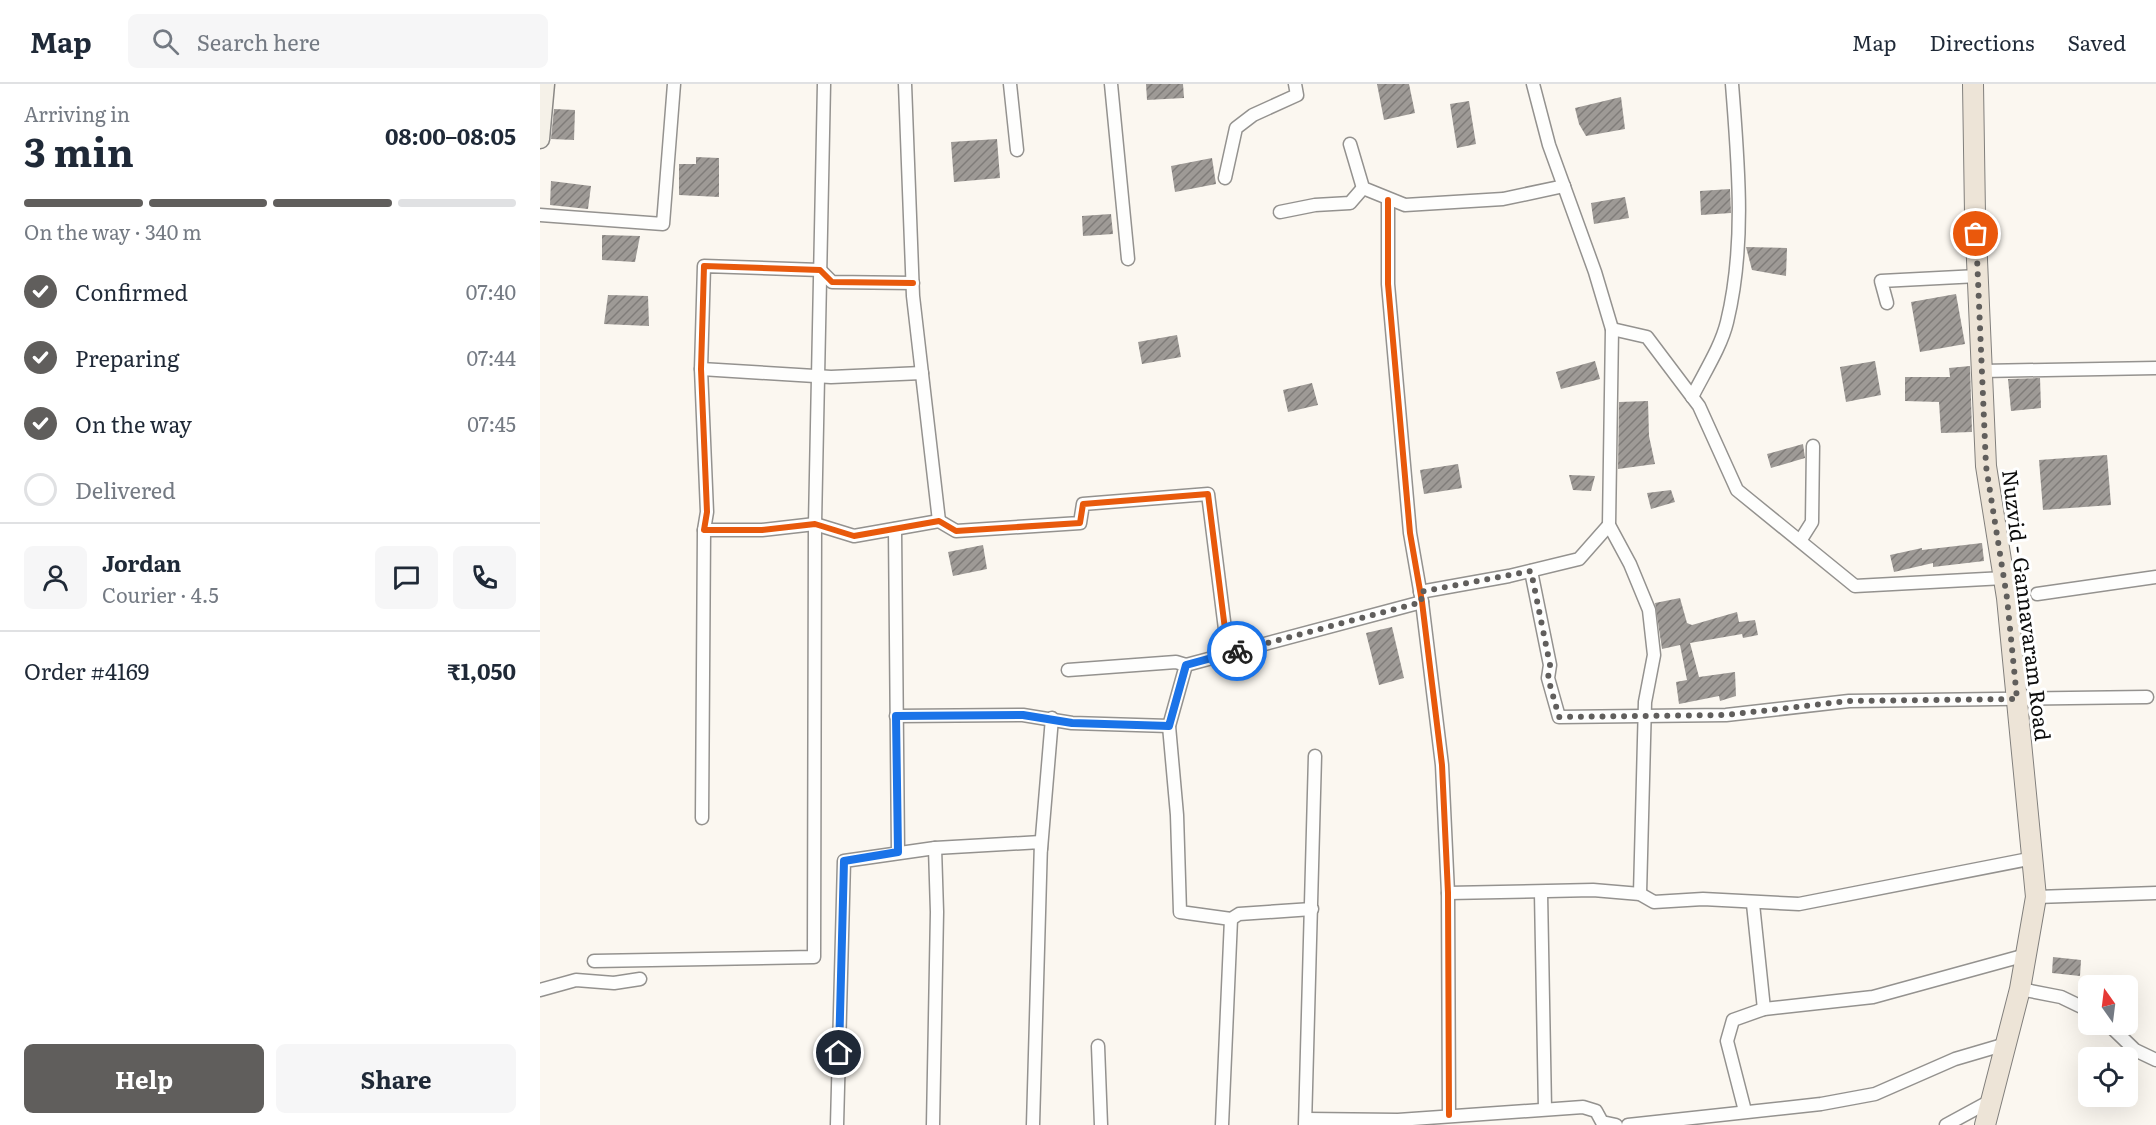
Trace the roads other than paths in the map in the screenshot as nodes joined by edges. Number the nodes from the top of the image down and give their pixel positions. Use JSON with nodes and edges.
{"nodes":[{"id":1,"x":544,"y":84,"type":"edge"},
{"id":2,"x":674,"y":84,"type":"edge"},
{"id":3,"x":824,"y":84,"type":"edge"},
{"id":4,"x":905,"y":84,"type":"edge"},
{"id":5,"x":1010,"y":84,"type":"edge"},
{"id":6,"x":1111,"y":84,"type":"edge"},
{"id":7,"x":1295,"y":84,"type":"edge"},
{"id":8,"x":1533,"y":84,"type":"edge"},
{"id":9,"x":1732,"y":84,"type":"edge"},
{"id":10,"x":1973,"y":84,"type":"edge"},
{"id":11,"x":540,"y":139,"type":"edge"},
{"id":12,"x":1350,"y":144,"type":"dead end"},
{"id":13,"x":1017,"y":150,"type":"dead end"},
{"id":14,"x":1225,"y":178,"type":"dead end"},
{"id":15,"x":1564,"y":186,"type":"junction"},
{"id":16,"x":1363,"y":188,"type":"junction"},
{"id":17,"x":1388,"y":200,"type":"junction"},
{"id":18,"x":1280,"y":213,"type":"dead end"},
{"id":19,"x":540,"y":215,"type":"edge"},
{"id":20,"x":1128,"y":259,"type":"dead end"},
{"id":21,"x":820,"y":270,"type":"junction"},
{"id":22,"x":1978,"y":276,"type":"junction"},
{"id":23,"x":913,"y":283,"type":"junction"},
{"id":24,"x":1887,"y":303,"type":"dead end"},
{"id":25,"x":1612,"y":329,"type":"junction"},
{"id":26,"x":2156,"y":368,"type":"edge"},
{"id":27,"x":701,"y":369,"type":"junction"},
{"id":28,"x":1982,"y":371,"type":"junction"},
{"id":29,"x":922,"y":373,"type":"junction"},
{"id":30,"x":818,"y":376,"type":"junction"},
{"id":31,"x":1692,"y":397,"type":"junction"},
{"id":32,"x":1813,"y":446,"type":"dead end"},
{"id":33,"x":939,"y":521,"type":"junction"},
{"id":34,"x":815,"y":524,"type":"junction"},
{"id":35,"x":1609,"y":525,"type":"junction"},
{"id":36,"x":895,"y":528,"type":"junction"},
{"id":37,"x":704,"y":530,"type":"junction"},
{"id":38,"x":1800,"y":541,"type":"junction"},
{"id":39,"x":1531,"y":571,"type":"junction"},
{"id":40,"x":2156,"y":577,"type":"edge"},
{"id":41,"x":2004,"y":578,"type":"junction"},
{"id":42,"x":2037,"y":594,"type":"dead end"},
{"id":43,"x":1421,"y":597,"type":"junction"},
{"id":44,"x":1227,"y":653,"type":"junction"},
{"id":45,"x":1186,"y":665,"type":"junction"},
{"id":46,"x":1068,"y":669,"type":"dead end"},
{"id":47,"x":2148,"y":697,"type":"dead end"},
{"id":48,"x":2017,"y":699,"type":"junction"},
{"id":49,"x":1644,"y":715,"type":"junction"},
{"id":50,"x":896,"y":716,"type":"junction"},
{"id":51,"x":1052,"y":718,"type":"junction"},
{"id":52,"x":1169,"y":726,"type":"junction"},
{"id":53,"x":1315,"y":756,"type":"dead end"},
{"id":54,"x":702,"y":818,"type":"dead end"},
{"id":55,"x":935,"y":848,"type":"junction"},
{"id":56,"x":898,"y":852,"type":"junction"},
{"id":57,"x":2034,"y":858,"type":"junction"},
{"id":58,"x":1040,"y":882,"type":"junction"},
{"id":59,"x":1448,"y":893,"type":"junction"},
{"id":60,"x":1541,"y":893,"type":"junction"},
{"id":61,"x":2156,"y":893,"type":"edge"},
{"id":62,"x":1640,"y":894,"type":"junction"},
{"id":63,"x":2036,"y":897,"type":"junction"},
{"id":64,"x":1753,"y":904,"type":"junction"},
{"id":65,"x":1312,"y":909,"type":"junction"},
{"id":66,"x":1231,"y":919,"type":"junction"},
{"id":67,"x":2026,"y":954,"type":"junction"},
{"id":68,"x":594,"y":961,"type":"dead end"},
{"id":69,"x":640,"y":979,"type":"dead end"},
{"id":70,"x":2020,"y":989,"type":"junction"},
{"id":71,"x":540,"y":990,"type":"edge"},
{"id":72,"x":2078,"y":1005,"type":"edge"},
{"id":73,"x":1764,"y":1009,"type":"junction"},
{"id":74,"x":2119,"y":1035,"type":"edge"},
{"id":75,"x":2006,"y":1044,"type":"junction"},
{"id":76,"x":1098,"y":1046,"type":"dead end"},
{"id":77,"x":2156,"y":1060,"type":"edge"},
{"id":78,"x":1992,"y":1100,"type":"junction"},
{"id":79,"x":1545,"y":1109,"type":"junction"},
{"id":80,"x":1518,"y":1111,"type":"junction"},
{"id":81,"x":1745,"y":1111,"type":"junction"},
{"id":82,"x":1449,"y":1115,"type":"junction"},
{"id":83,"x":1305,"y":1122,"type":"edge"},
{"id":84,"x":837,"y":1125,"type":"edge"},
{"id":85,"x":933,"y":1125,"type":"edge"},
{"id":86,"x":1033,"y":1125,"type":"edge"},
{"id":87,"x":1101,"y":1125,"type":"edge"},
{"id":88,"x":1222,"y":1125,"type":"edge"},
{"id":89,"x":1519,"y":1125,"type":"edge"},
{"id":90,"x":1616,"y":1125,"type":"edge"},
{"id":91,"x":1628,"y":1125,"type":"edge"},
{"id":92,"x":1946,"y":1125,"type":"edge"},
{"id":93,"x":1985,"y":1125,"type":"edge"}],
"edges":[{"from":1,"to":11,"type":"street"},
{"from":2,"to":19,"type":"street"},
{"from":3,"to":21,"type":"street"},
{"from":4,"to":23,"type":"street"},
{"from":5,"to":13,"type":"street"},
{"from":6,"to":20,"type":"street"},
{"from":7,"to":14,"type":"street"},
{"from":8,"to":15,"type":"street"},
{"from":9,"to":31,"type":"street"},
{"from":10,"to":22,"type":"main road","name":"Nuzvid - Gannavaram Road"},
{"from":12,"to":16,"type":"street"},
{"from":15,"to":17,"type":"street"},
{"from":15,"to":25,"type":"street"},
{"from":16,"to":17,"type":"street"},
{"from":16,"to":18,"type":"street"},
{"from":17,"to":43,"type":"street"},
{"from":21,"to":23,"type":"street"},
{"from":21,"to":27,"type":"street"},
{"from":21,"to":30,"type":"street"},
{"from":22,"to":24,"type":"street"},
{"from":22,"to":28,"type":"main road","name":"Nuzvid - Gannavaram Road"},
{"from":23,"to":29,"type":"street"},
{"from":25,"to":31,"type":"street"},
{"from":25,"to":35,"type":"street"},
{"from":26,"to":28,"type":"street"},
{"from":27,"to":30,"type":"street"},
{"from":27,"to":37,"type":"street"},
{"from":28,"to":41,"type":"main road","name":"Nuzvid - Gannavaram Road"},
{"from":29,"to":30,"type":"street"},
{"from":29,"to":33,"type":"street"},
{"from":30,"to":34,"type":"street"},
{"from":31,"to":38,"type":"street"},
{"from":32,"to":38,"type":"street"},
{"from":33,"to":36,"type":"street"},
{"from":33,"to":44,"type":"street"},
{"from":34,"to":36,"type":"street"},
{"from":34,"to":37,"type":"street"},
{"from":34,"to":68,"type":"street"},
{"from":35,"to":39,"type":"street"},
{"from":35,"to":49,"type":"street"},
{"from":36,"to":50,"type":"street"},
{"from":37,"to":54,"type":"street"},
{"from":38,"to":41,"type":"street"},
{"from":39,"to":43,"type":"street"},
{"from":39,"to":49,"type":"street"},
{"from":40,"to":42,"type":"street"},
{"from":41,"to":48,"type":"main road","name":"Nuzvid - Gannavaram Road"},
{"from":43,"to":44,"type":"street"},
{"from":43,"to":59,"type":"street"},
{"from":44,"to":45,"type":"street"},
{"from":45,"to":46,"type":"street"},
{"from":45,"to":52,"type":"street"},
{"from":47,"to":48,"type":"street"},
{"from":48,"to":49,"type":"street"},
{"from":48,"to":57,"type":"main road","name":"Nuzvid - Gannavaram Road"},
{"from":49,"to":62,"type":"street"},
{"from":50,"to":51,"type":"street"},
{"from":50,"to":56,"type":"street"},
{"from":51,"to":52,"type":"street"},
{"from":51,"to":58,"type":"street"},
{"from":52,"to":66,"type":"street"},
{"from":53,"to":65,"type":"street"},
{"from":55,"to":56,"type":"street"},
{"from":55,"to":58,"type":"street"},
{"from":55,"to":85,"type":"street"},
{"from":56,"to":84,"type":"street"},
{"from":57,"to":63,"type":"main road","name":"Nuzvid - Gannavaram Road"},
{"from":57,"to":64,"type":"street"},
{"from":58,"to":86,"type":"street"},
{"from":59,"to":60,"type":"street"},
{"from":59,"to":82,"type":"street"},
{"from":60,"to":62,"type":"street"},
{"from":60,"to":79,"type":"street"},
{"from":61,"to":63,"type":"street"},
{"from":62,"to":64,"type":"street"},
{"from":63,"to":67,"type":"main road","name":"Nuzvid - Gannavaram Road"},
{"from":64,"to":73,"type":"street"},
{"from":65,"to":66,"type":"street"},
{"from":65,"to":83,"type":"street"},
{"from":66,"to":88,"type":"street"},
{"from":67,"to":70,"type":"main road","name":"Nuzvid - Gannavaram Road"},
{"from":67,"to":73,"type":"street"},
{"from":69,"to":71,"type":"street"},
{"from":70,"to":72,"type":"street"},
{"from":70,"to":75,"type":"main road","name":"Nuzvid - Gannavaram Road"},
{"from":73,"to":81,"type":"street"},
{"from":74,"to":77,"type":"street"},
{"from":75,"to":78,"type":"main road","name":"Nuzvid - Gannavaram Road"},
{"from":75,"to":81,"type":"street"},
{"from":76,"to":87,"type":"street"},
{"from":78,"to":92,"type":"street"},
{"from":78,"to":93,"type":"main road","name":"Nuzvid - Gannavaram Road"},
{"from":79,"to":80,"type":"street"},
{"from":79,"to":90,"type":"street"},
{"from":80,"to":82,"type":"street"},
{"from":80,"to":89,"type":"street"},
{"from":81,"to":91,"type":"street"},
{"from":82,"to":83,"type":"street"}]}
